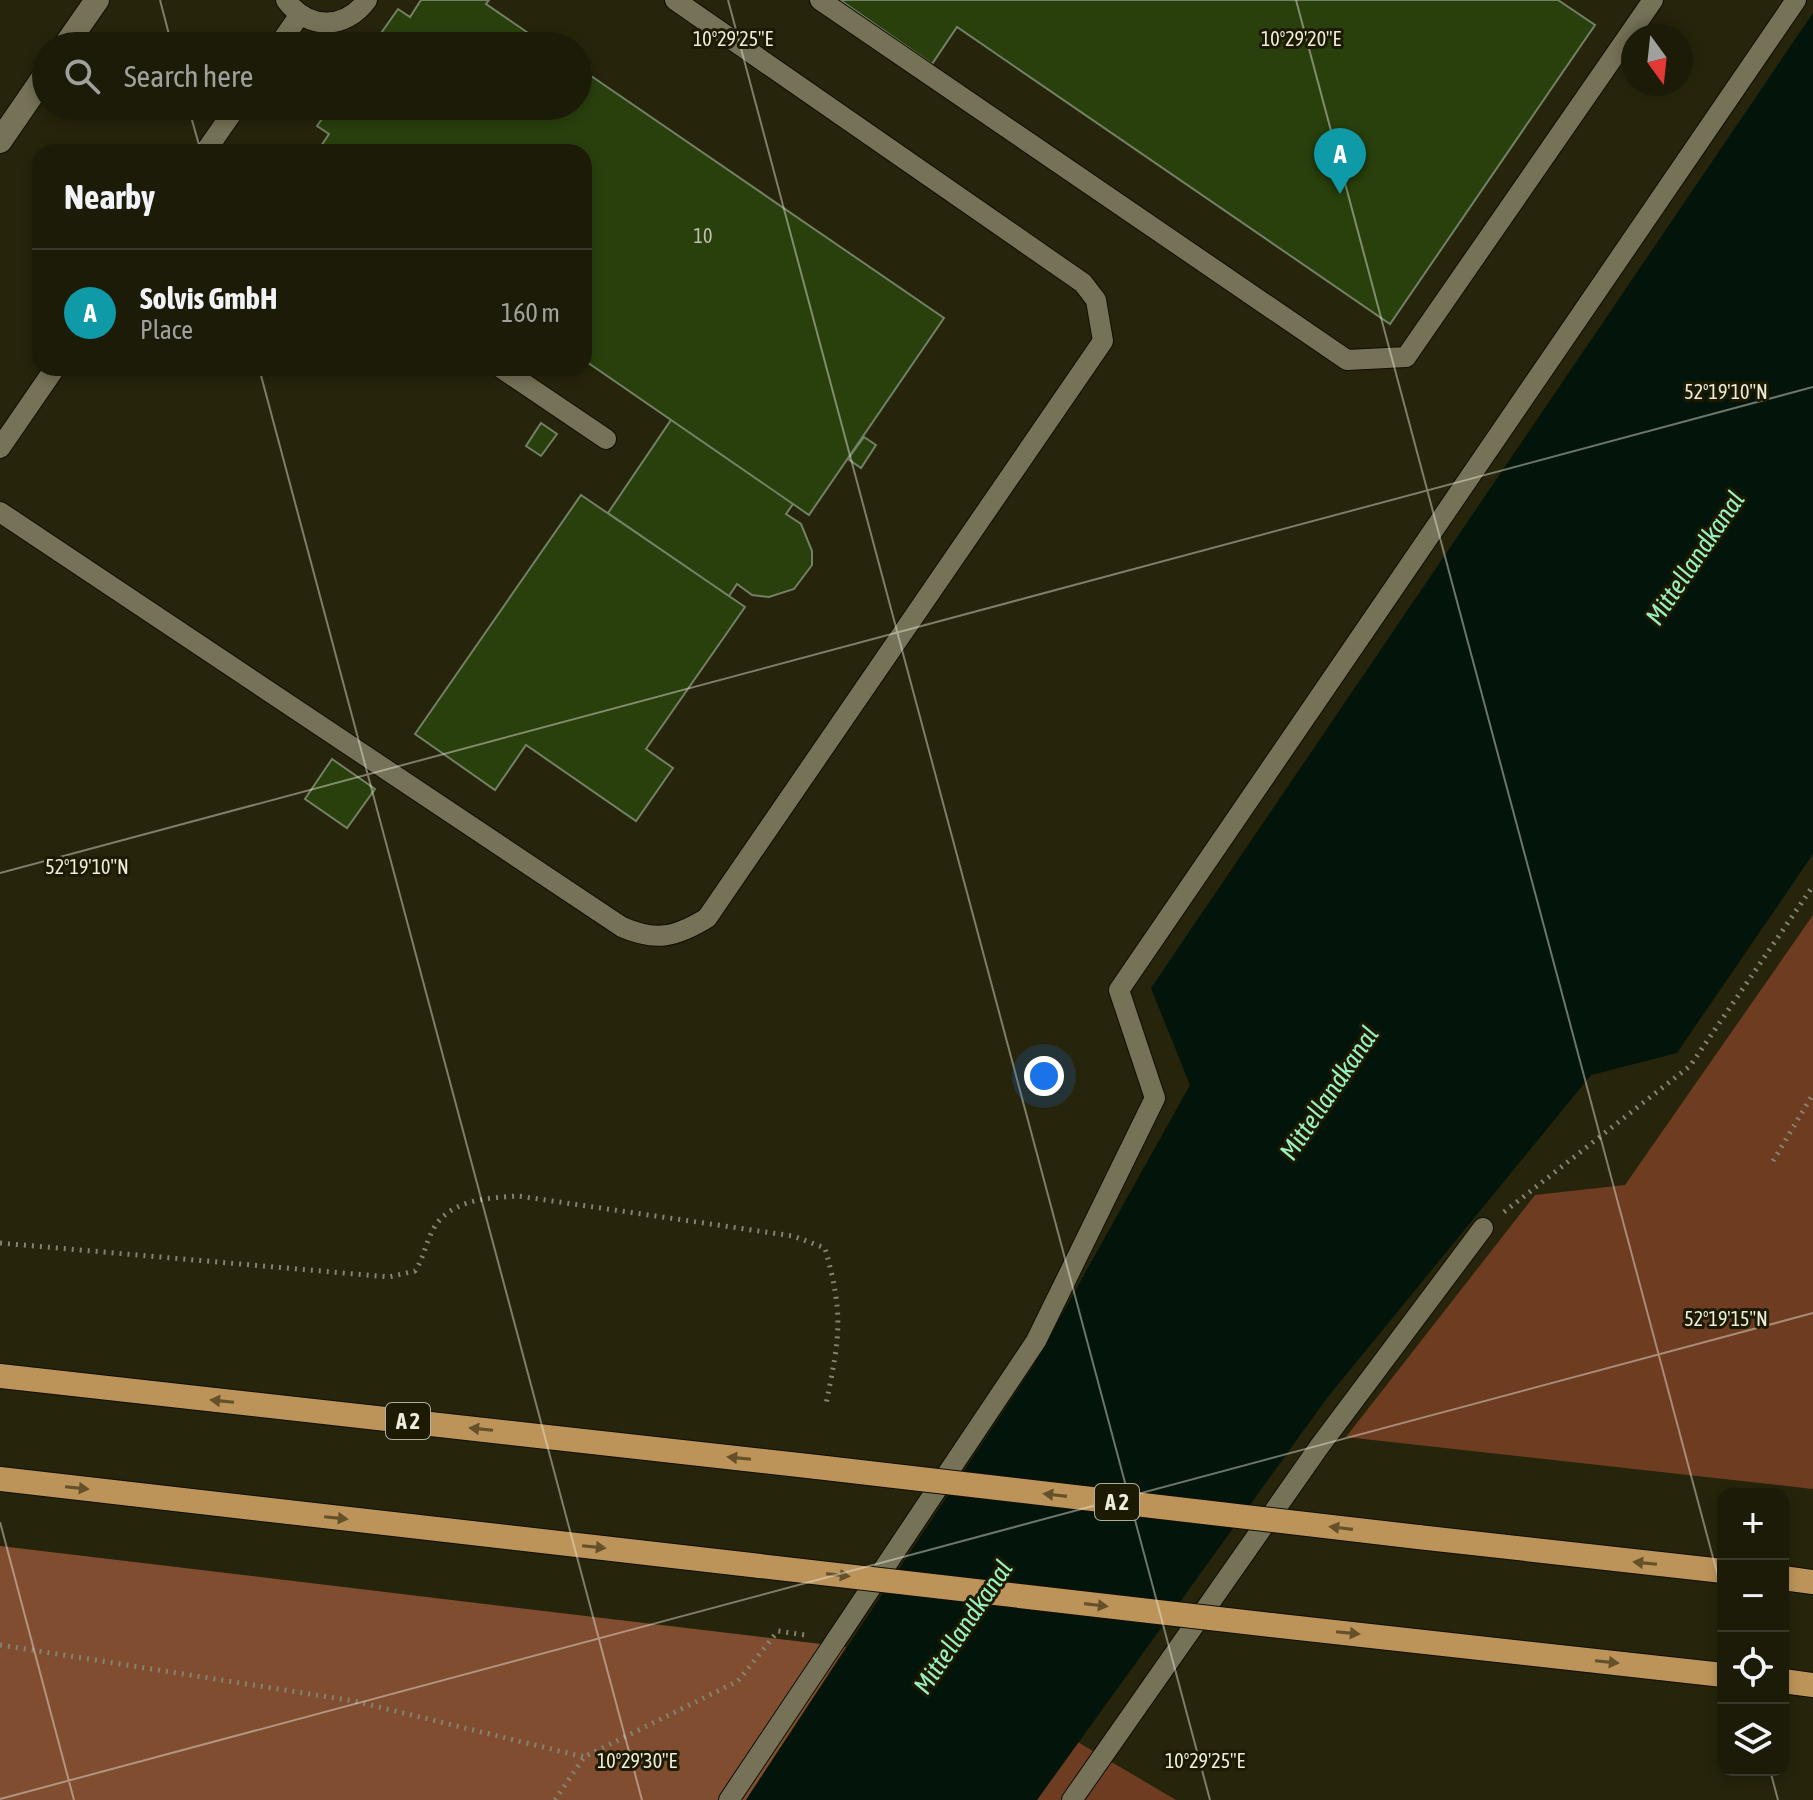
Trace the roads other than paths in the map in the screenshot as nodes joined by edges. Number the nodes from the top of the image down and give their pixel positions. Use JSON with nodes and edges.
{"nodes":[{"id":1,"x":97,"y":0,"type":"edge"},
{"id":2,"x":367,"y":0,"type":"edge"},
{"id":3,"x":675,"y":0,"type":"edge"},
{"id":4,"x":820,"y":0,"type":"edge"},
{"id":5,"x":1653,"y":0,"type":"edge"},
{"id":6,"x":1796,"y":0,"type":"edge"},
{"id":7,"x":293,"y":8,"type":"edge"},
{"id":8,"x":75,"y":32,"type":"edge"},
{"id":9,"x":284,"y":32,"type":"edge"},
{"id":10,"x":32,"y":94,"type":"edge"},
{"id":11,"x":227,"y":120,"type":"edge"},
{"id":12,"x":0,"y":141,"type":"edge"},
{"id":13,"x":211,"y":144,"type":"edge"},
{"id":14,"x":50,"y":376,"type":"edge"},
{"id":15,"x":513,"y":376,"type":"edge"},
{"id":16,"x":606,"y":439,"type":"dead end"},
{"id":17,"x":0,"y":448,"type":"edge"},
{"id":18,"x":0,"y":512,"type":"edge"},
{"id":19,"x":1483,"y":1228,"type":"road end"},
{"id":20,"x":0,"y":1376,"type":"edge"},
{"id":21,"x":0,"y":1479,"type":"edge"},
{"id":22,"x":1717,"y":1570,"type":"edge"},
{"id":23,"x":1789,"y":1579,"type":"edge"},
{"id":24,"x":1813,"y":1582,"type":"edge"},
{"id":25,"x":1717,"y":1674,"type":"edge"},
{"id":26,"x":1789,"y":1682,"type":"edge"},
{"id":27,"x":1813,"y":1685,"type":"edge"},
{"id":28,"x":729,"y":1800,"type":"edge"},
{"id":29,"x":1072,"y":1800,"type":"edge"}],
"edges":[{"from":1,"to":8,"type":"street"},
{"from":2,"to":7,"type":"lane"},
{"from":3,"to":18,"type":"lane"},
{"from":4,"to":5,"type":"lane"},
{"from":6,"to":28,"type":"lane"},
{"from":7,"to":9,"type":"lane"},
{"from":10,"to":12,"type":"street"},
{"from":11,"to":13,"type":"lane"},
{"from":14,"to":17,"type":"lane"},
{"from":15,"to":16,"type":"lane"},
{"from":19,"to":29,"type":"lane"},
{"from":22,"to":20,"type":"highway","number":"A 2","one_way":true,"bridge":true},
{"from":21,"to":25,"type":"highway","one_way":true,"bridge":true},
{"from":23,"to":24,"type":"highway"},
{"from":26,"to":27,"type":"highway"}]}
